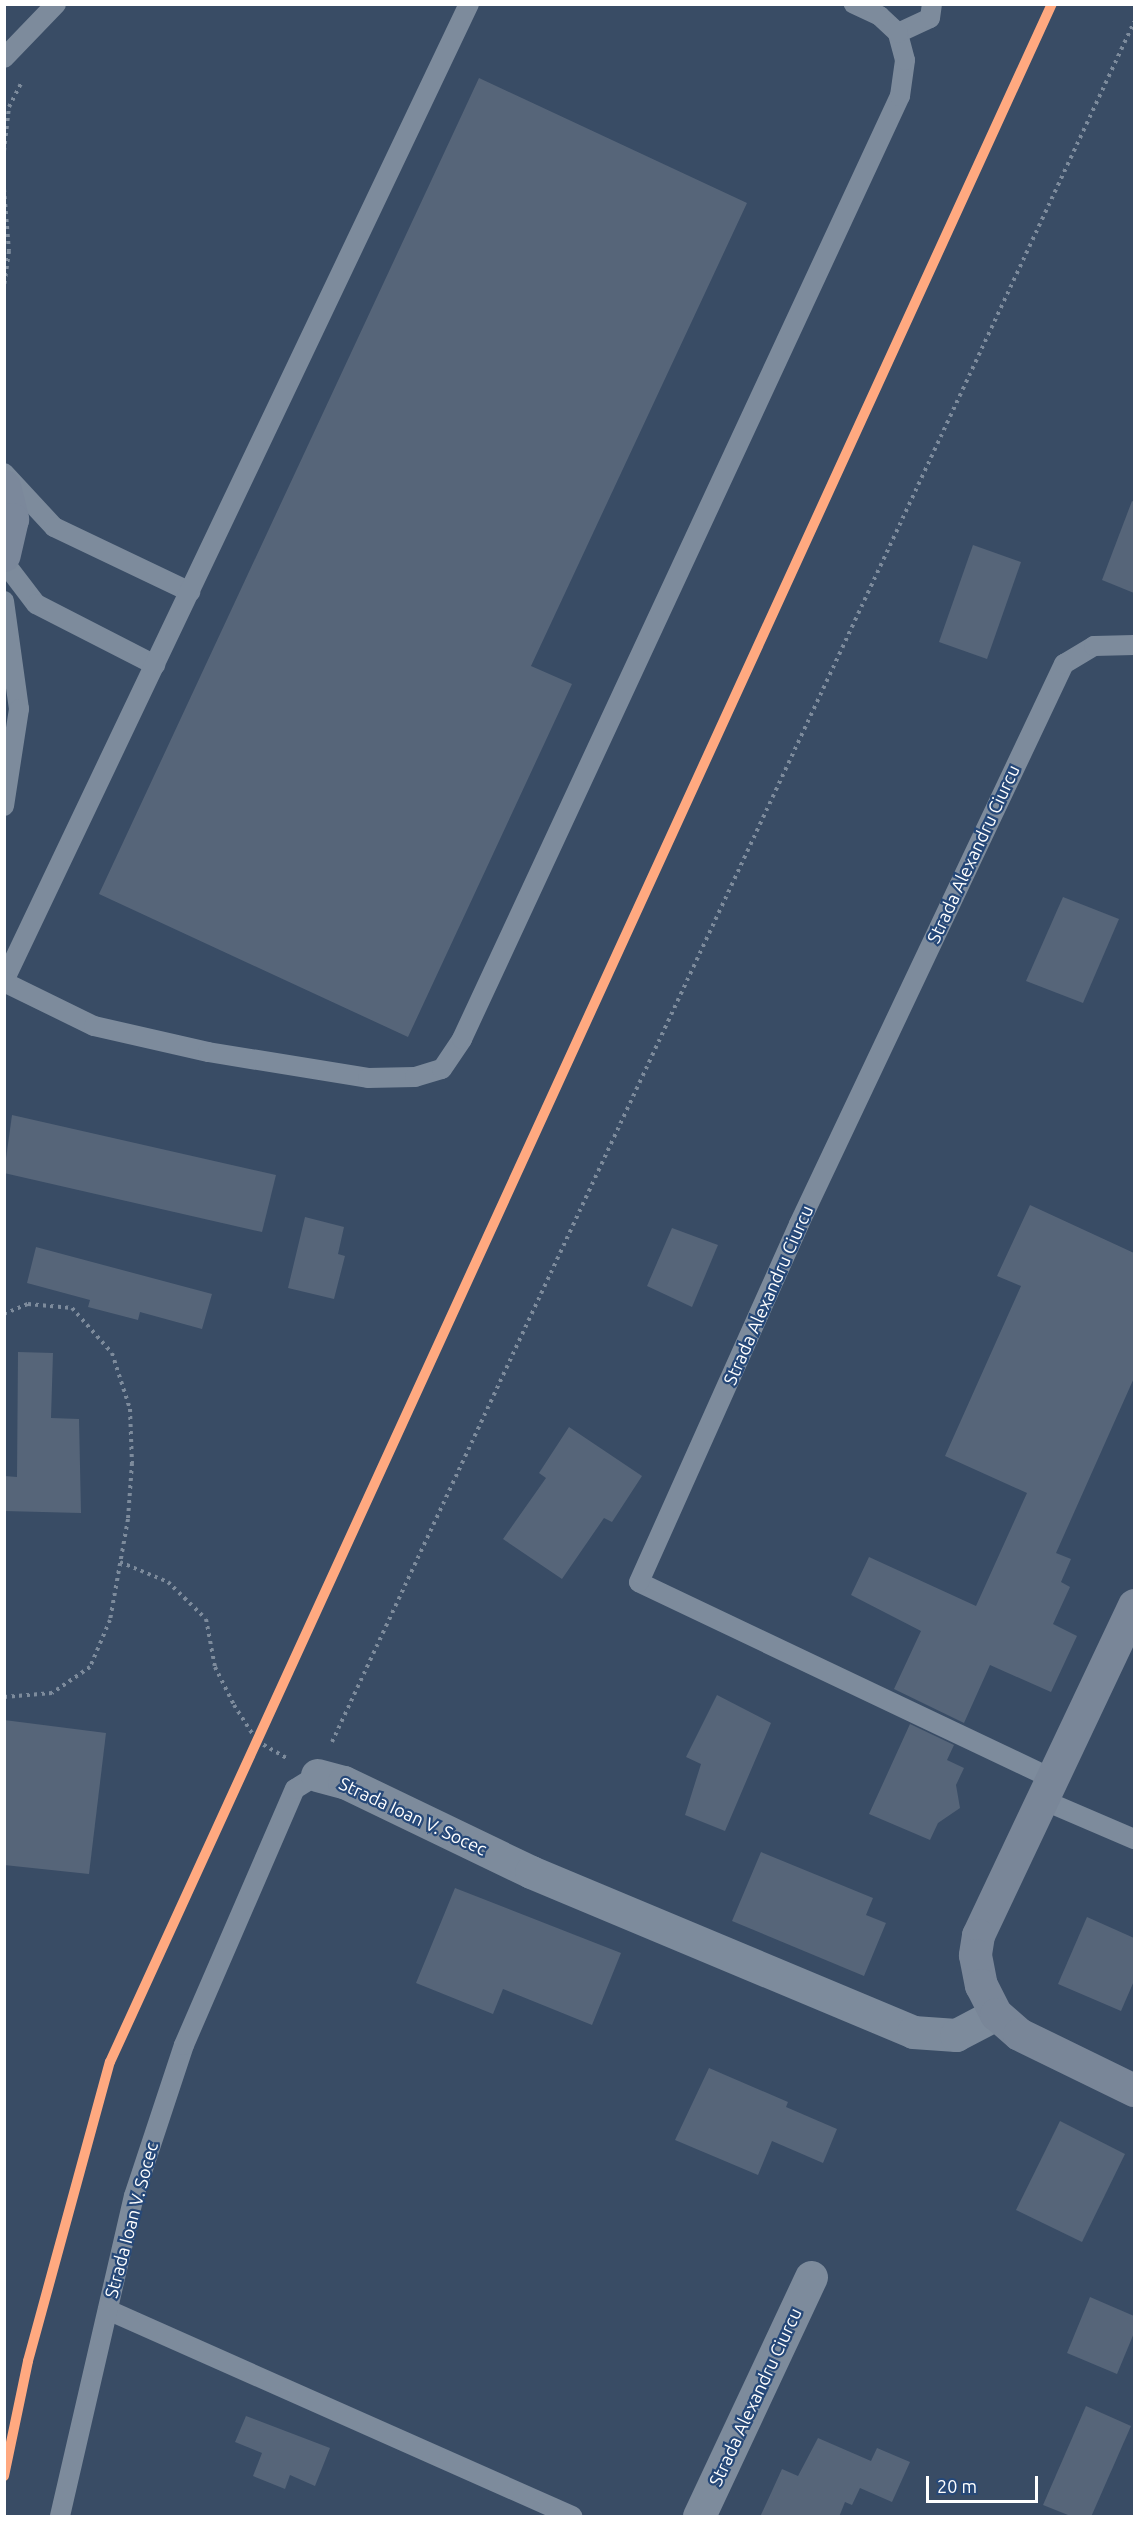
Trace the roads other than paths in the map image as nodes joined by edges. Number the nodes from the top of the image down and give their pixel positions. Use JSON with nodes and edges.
{"nodes":[{"id":1,"x":56,"y":4,"type":"edge"},
{"id":2,"x":469,"y":4,"type":"edge"},
{"id":3,"x":932,"y":4,"type":"edge"},
{"id":4,"x":864,"y":7,"type":"edge"},
{"id":5,"x":898,"y":33,"type":"junction"},
{"id":6,"x":4,"y":58,"type":"edge"},
{"id":7,"x":4,"y":473,"type":"edge"},
{"id":8,"x":4,"y":486,"type":"edge"},
{"id":9,"x":4,"y":555,"type":"edge"},
{"id":10,"x":4,"y":562,"type":"edge"},
{"id":11,"x":190,"y":592,"type":"junction"},
{"id":12,"x":4,"y":601,"type":"edge"},
{"id":13,"x":1134,"y":645,"type":"edge"},
{"id":14,"x":155,"y":665,"type":"junction"},
{"id":15,"x":4,"y":806,"type":"edge"},
{"id":16,"x":4,"y":981,"type":"edge"},
{"id":17,"x":1134,"y":1605,"type":"edge"},
{"id":18,"x":317,"y":1775,"type":"joint"},
{"id":19,"x":1048,"y":1790,"type":"junction"},
{"id":20,"x":1134,"y":1839,"type":"edge"},
{"id":21,"x":996,"y":2014,"type":"junction"},
{"id":22,"x":1134,"y":2090,"type":"edge"},
{"id":23,"x":812,"y":2277,"type":"dead end"},
{"id":24,"x":108,"y":2310,"type":"junction"},
{"id":25,"x":60,"y":2517,"type":"edge"},
{"id":26,"x":572,"y":2517,"type":"edge"},
{"id":27,"x":699,"y":2517,"type":"edge"}],
"edges":[{"from":1,"to":6,"type":"lane"},
{"from":2,"to":11,"type":"lane"},
{"from":3,"to":5,"type":"lane"},
{"from":4,"to":5,"type":"lane"},
{"from":5,"to":16,"type":"lane"},
{"from":7,"to":11,"type":"lane"},
{"from":8,"to":9,"type":"main road"},
{"from":10,"to":14,"type":"lane"},
{"from":11,"to":14,"type":"lane"},
{"from":12,"to":15,"type":"lane"},
{"from":13,"to":19,"type":"lane","name":"Strada Alexandru Ciurcu"},
{"from":14,"to":16,"type":"lane"},
{"from":17,"to":19,"type":"street"},
{"from":18,"to":21,"type":"street","name":"Strada Ioan V. Socec"},
{"from":18,"to":24,"type":"lane","name":"Strada Ioan V. Socec"},
{"from":19,"to":20,"type":"lane"},
{"from":19,"to":21,"type":"street"},
{"from":21,"to":22,"type":"street"},
{"from":23,"to":27,"type":"street","name":"Strada Alexandru Ciurcu"},
{"from":24,"to":25,"type":"lane","name":"Strada Ioan V. Socec"},
{"from":24,"to":26,"type":"lane"}]}
